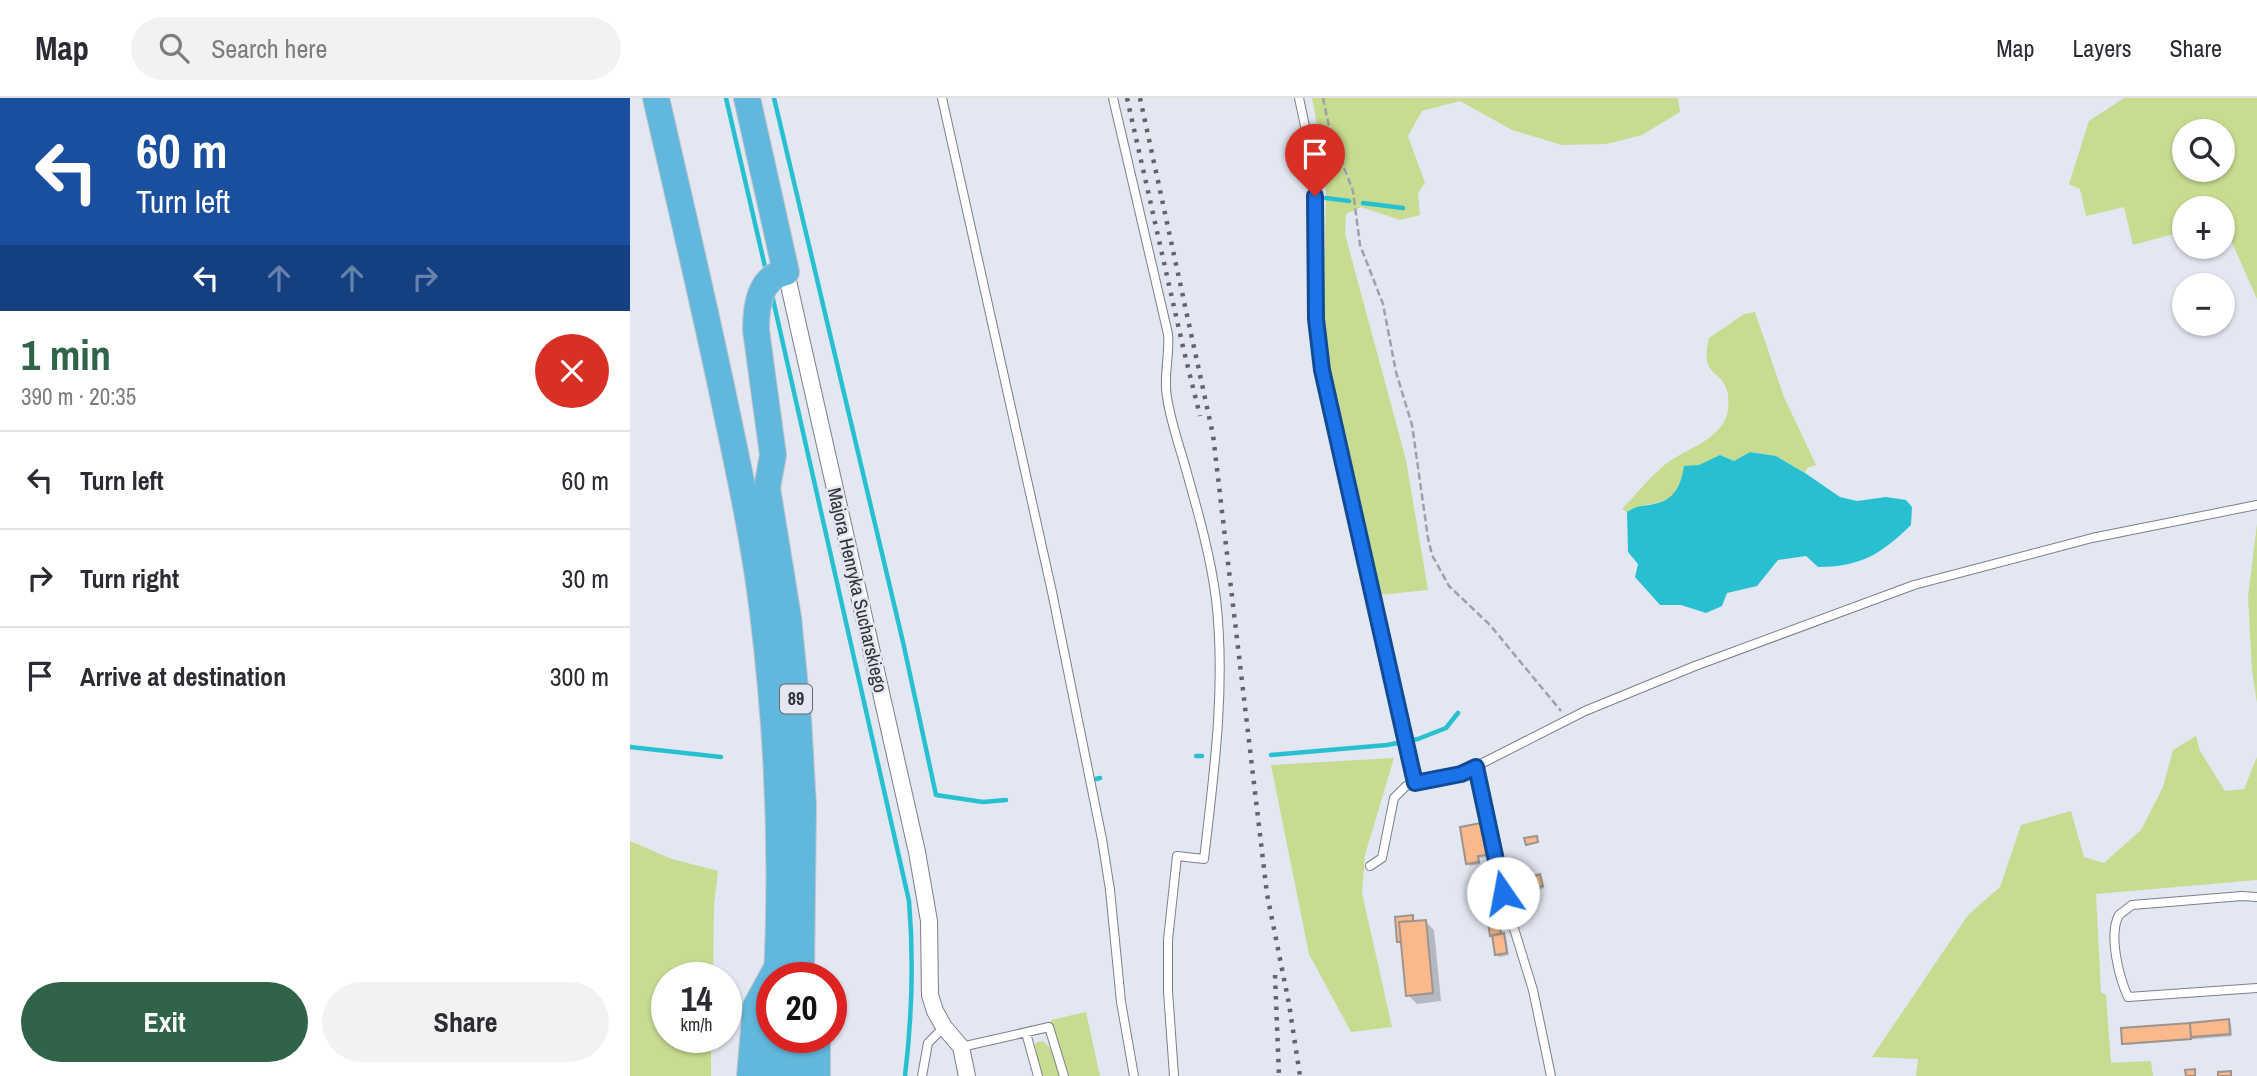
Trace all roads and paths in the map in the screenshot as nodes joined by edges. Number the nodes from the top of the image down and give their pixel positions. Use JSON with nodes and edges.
{"nodes":[{"id":1,"x":656,"y":98,"type":"edge"},
{"id":2,"x":747,"y":98,"type":"edge"},
{"id":3,"x":942,"y":98,"type":"edge"},
{"id":4,"x":1113,"y":98,"type":"edge"},
{"id":5,"x":1299,"y":98,"type":"edge"},
{"id":6,"x":1323,"y":98,"type":"edge"},
{"id":7,"x":786,"y":272,"type":"junction"},
{"id":8,"x":2257,"y":505,"type":"edge"},
{"id":9,"x":1567,"y":719,"type":"junction"},
{"id":10,"x":1476,"y":767,"type":"junction"},
{"id":11,"x":1415,"y":783,"type":"junction"},
{"id":12,"x":1370,"y":866,"type":"dead end"},
{"id":13,"x":2257,"y":897,"type":"edge"},
{"id":14,"x":778,"y":962,"type":"edge"},
{"id":15,"x":802,"y":962,"type":"edge"},
{"id":16,"x":2257,"y":988,"type":"edge"},
{"id":17,"x":756,"y":1006,"type":"edge"},
{"id":18,"x":944,"y":1027,"type":"junction"},
{"id":19,"x":1026,"y":1033,"type":"junction"},
{"id":20,"x":961,"y":1047,"type":"junction"},
{"id":21,"x":773,"y":1053,"type":"edge"},
{"id":22,"x":797,"y":1053,"type":"edge"},
{"id":23,"x":817,"y":1053,"type":"edge"},
{"id":24,"x":750,"y":1076,"type":"edge"},
{"id":25,"x":772,"y":1076,"type":"edge"},
{"id":26,"x":796,"y":1076,"type":"edge"},
{"id":27,"x":817,"y":1076,"type":"edge"},
{"id":28,"x":922,"y":1076,"type":"edge"},
{"id":29,"x":967,"y":1076,"type":"edge"},
{"id":30,"x":1038,"y":1076,"type":"edge"},
{"id":31,"x":1064,"y":1076,"type":"edge"},
{"id":32,"x":1135,"y":1076,"type":"edge"},
{"id":33,"x":1174,"y":1076,"type":"edge"},
{"id":34,"x":1552,"y":1076,"type":"edge"}],
"edges":[{"from":1,"to":14,"type":"highway","number":"89"},
{"from":2,"to":7,"type":"highway","name":"Majora Henryka Sucharskiego"},
{"from":3,"to":32,"type":"lane"},
{"from":4,"to":33,"type":"lane"},
{"from":5,"to":11,"type":"lane"},
{"from":6,"to":9,"type":"path"},
{"from":7,"to":15,"type":"highway","number":"89"},
{"from":7,"to":18,"type":"street","name":"Majora Henryka Sucharskiego"},
{"from":8,"to":9,"type":"lane"},
{"from":9,"to":10,"type":"lane"},
{"from":10,"to":11,"type":"lane"},
{"from":10,"to":34,"type":"lane"},
{"from":11,"to":12,"type":"lane"},
{"from":13,"to":16,"type":"lane"},
{"from":17,"to":24,"type":"highway","number":"89"},
{"from":18,"to":20,"type":"street","name":"Majora Henryka Sucharskiego"},
{"from":18,"to":28,"type":"lane"},
{"from":19,"to":20,"type":"lane"},
{"from":19,"to":30,"type":"lane"},
{"from":19,"to":31,"type":"lane"},
{"from":20,"to":29,"type":"street","name":"Majora Henryka Sucharskiego"},
{"from":21,"to":25,"type":"highway"},
{"from":22,"to":26,"type":"highway"},
{"from":23,"to":27,"type":"highway"}]}
